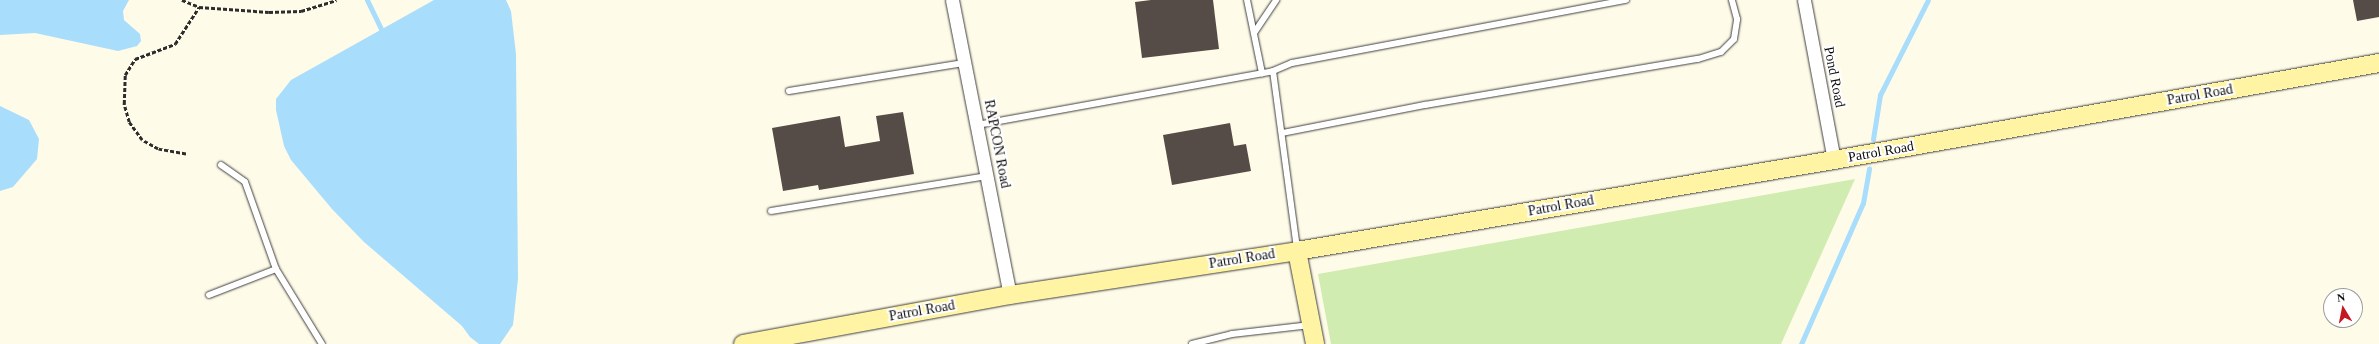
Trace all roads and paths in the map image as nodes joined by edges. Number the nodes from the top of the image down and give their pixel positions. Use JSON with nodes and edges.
{"nodes":[{"id":1,"x":182,"y":0,"type":"edge"},
{"id":2,"x":336,"y":0,"type":"edge"},
{"id":3,"x":952,"y":0,"type":"edge"},
{"id":4,"x":1247,"y":0,"type":"edge"},
{"id":5,"x":1276,"y":0,"type":"edge"},
{"id":6,"x":1626,"y":0,"type":"edge"},
{"id":7,"x":1732,"y":0,"type":"edge"},
{"id":8,"x":1804,"y":0,"type":"edge"},
{"id":9,"x":199,"y":7,"type":"junction"},
{"id":10,"x":1254,"y":33,"type":"junction"},
{"id":11,"x":964,"y":62,"type":"junction"},
{"id":12,"x":2379,"y":63,"type":"edge"},
{"id":13,"x":1273,"y":71,"type":"junction"},
{"id":14,"x":1262,"y":73,"type":"junction"},
{"id":15,"x":789,"y":91,"type":"dead end"},
{"id":16,"x":977,"y":125,"type":"junction"},
{"id":17,"x":1282,"y":133,"type":"junction"},
{"id":18,"x":186,"y":154,"type":"dead end"},
{"id":19,"x":1834,"y":160,"type":"junction"},
{"id":20,"x":221,"y":165,"type":"dead end"},
{"id":21,"x":987,"y":176,"type":"junction"},
{"id":22,"x":771,"y":211,"type":"dead end"},
{"id":23,"x":1297,"y":250,"type":"junction"},
{"id":24,"x":276,"y":269,"type":"junction"},
{"id":25,"x":209,"y":295,"type":"dead end"},
{"id":26,"x":1010,"y":295,"type":"junction"},
{"id":27,"x":1311,"y":325,"type":"junction"},
{"id":28,"x":322,"y":344,"type":"edge"},
{"id":29,"x":743,"y":344,"type":"edge"},
{"id":30,"x":1192,"y":344,"type":"edge"},
{"id":31,"x":1314,"y":344,"type":"edge"}],
"edges":[{"from":1,"to":9,"type":"path"},
{"from":2,"to":9,"type":"path"},
{"from":3,"to":11,"type":"street","name":"RAPCON Road"},
{"from":4,"to":10,"type":"lane"},
{"from":5,"to":10,"type":"lane"},
{"from":6,"to":13,"type":"lane"},
{"from":7,"to":17,"type":"lane"},
{"from":8,"to":19,"type":"street","name":"Pond Road"},
{"from":9,"to":18,"type":"path"},
{"from":10,"to":14,"type":"lane"},
{"from":11,"to":15,"type":"lane"},
{"from":11,"to":16,"type":"street","name":"RAPCON Road"},
{"from":12,"to":19,"type":"street","name":"Patrol Road"},
{"from":13,"to":14,"type":"lane"},
{"from":13,"to":17,"type":"lane"},
{"from":14,"to":16,"type":"lane"},
{"from":16,"to":21,"type":"street","name":"RAPCON Road"},
{"from":17,"to":23,"type":"lane"},
{"from":19,"to":23,"type":"street","name":"Patrol Road"},
{"from":20,"to":24,"type":"lane"},
{"from":21,"to":22,"type":"lane"},
{"from":21,"to":26,"type":"street","name":"RAPCON Road"},
{"from":23,"to":26,"type":"street","name":"Patrol Road"},
{"from":23,"to":27,"type":"street"},
{"from":24,"to":25,"type":"lane"},
{"from":24,"to":28,"type":"lane"},
{"from":26,"to":29,"type":"street","name":"Patrol Road"},
{"from":27,"to":30,"type":"lane"},
{"from":27,"to":31,"type":"street"}]}
